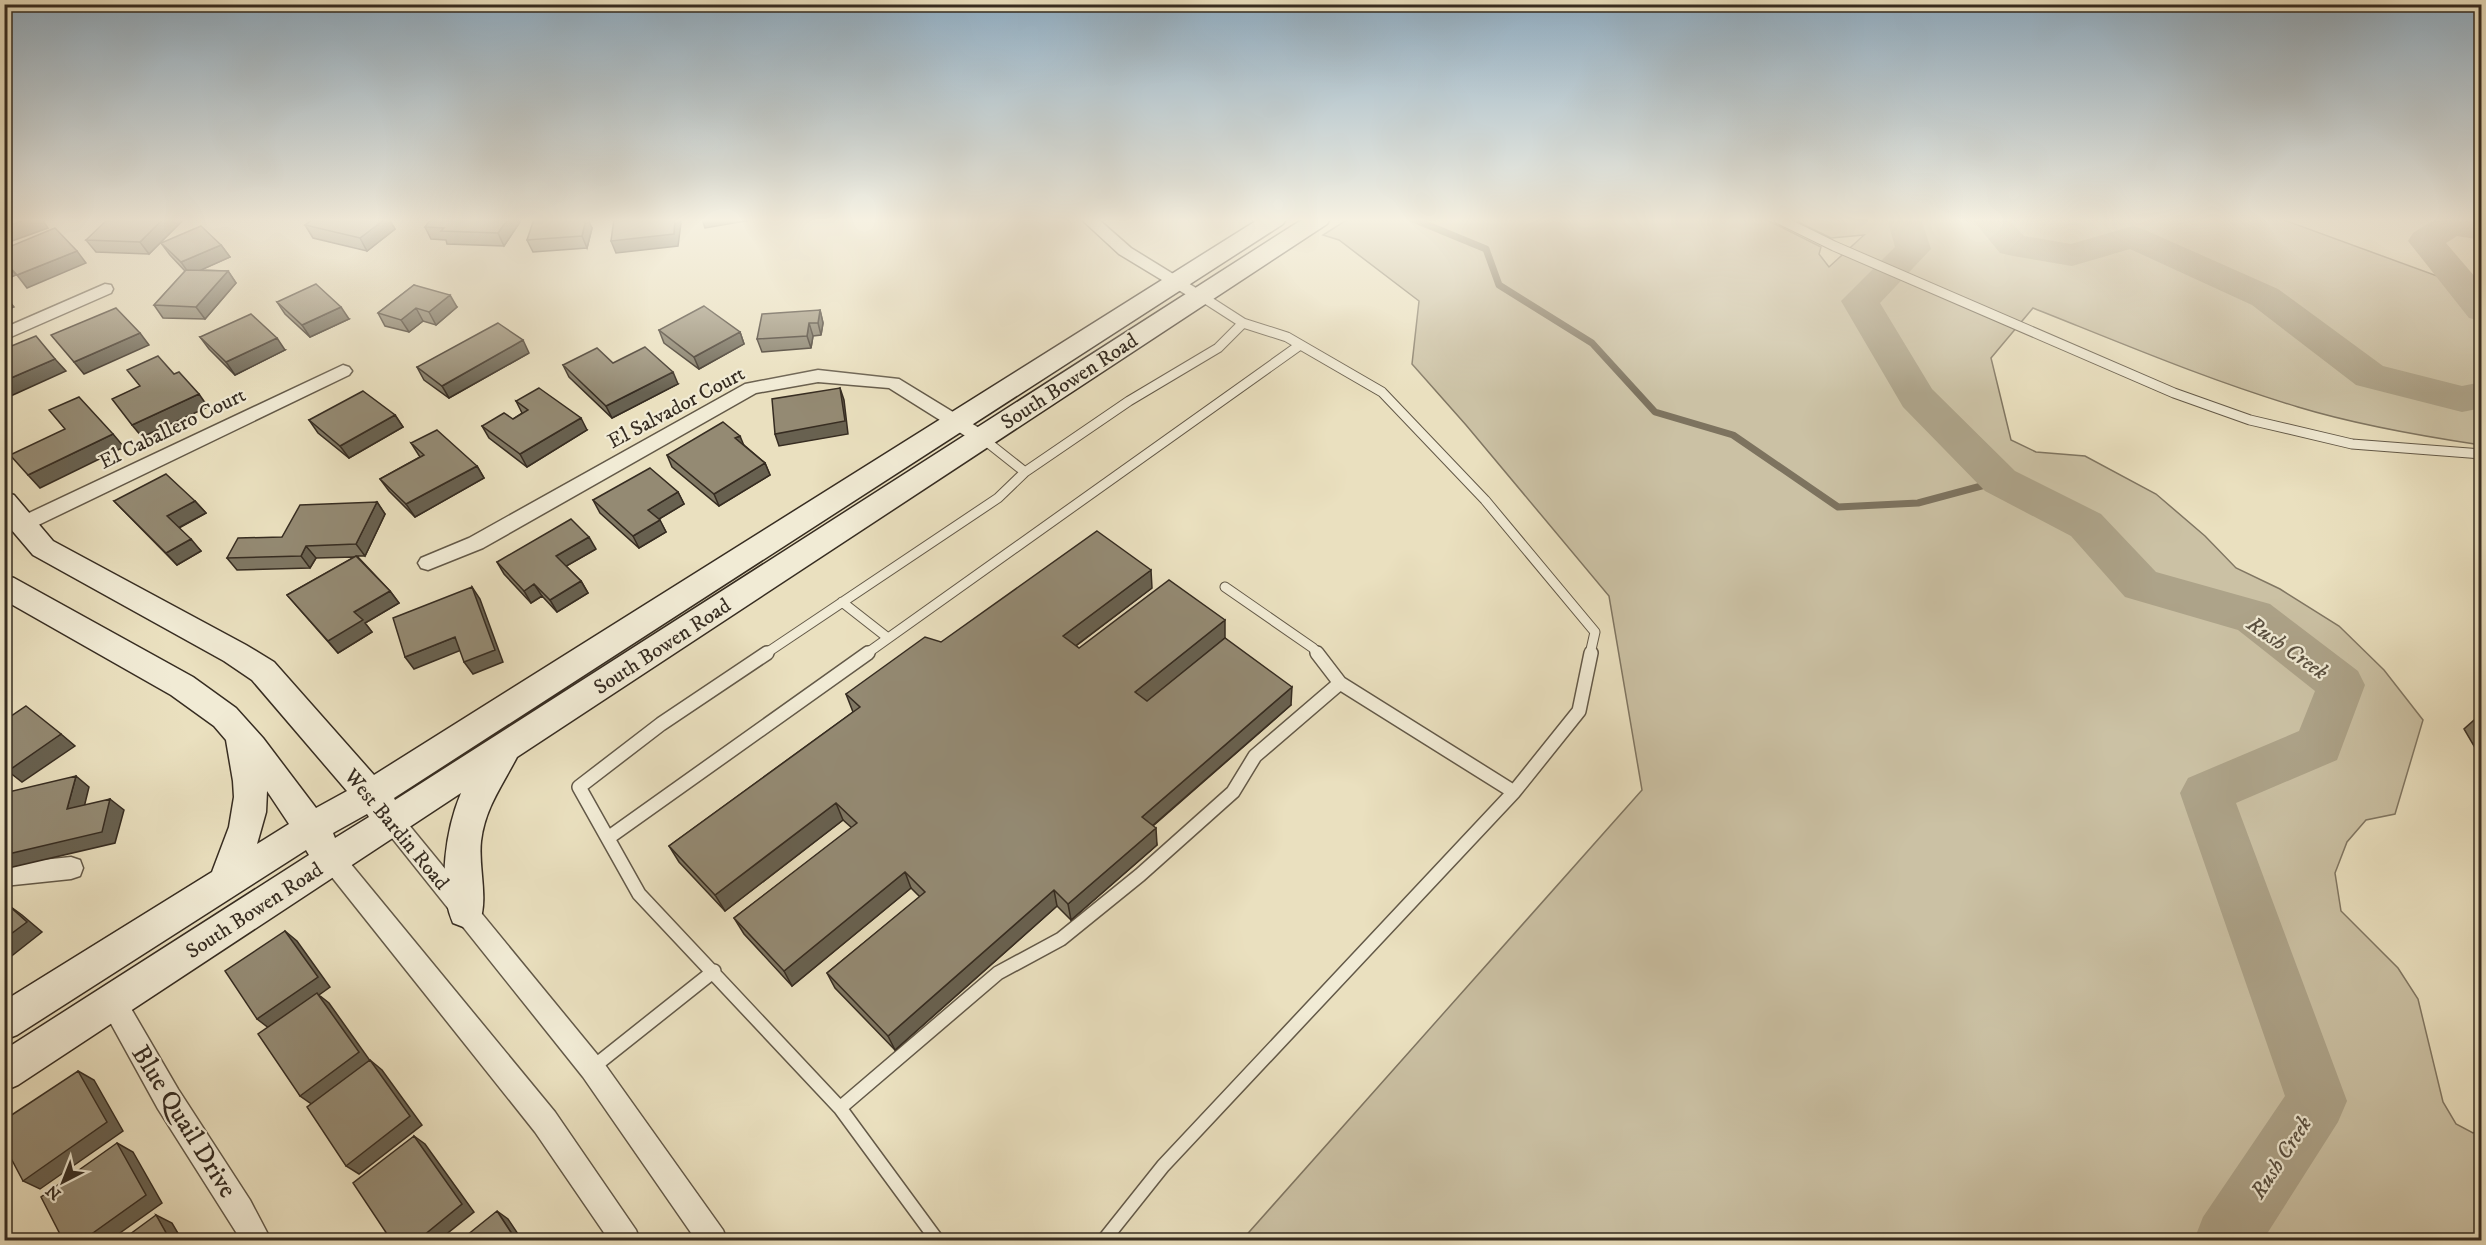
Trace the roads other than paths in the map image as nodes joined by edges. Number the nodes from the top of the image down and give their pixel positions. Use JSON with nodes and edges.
{"nodes":[{"id":1,"x":1169,"y":277,"type":"edge"},
{"id":2,"x":1185,"y":277,"type":"edge"},
{"id":3,"x":1230,"y":277,"type":"edge"},
{"id":4,"x":1906,"y":277,"type":"edge"},
{"id":5,"x":1177,"y":282,"type":"junction"},
{"id":6,"x":105,"y":289,"type":"dead end"},
{"id":7,"x":1201,"y":296,"type":"junction"},
{"id":8,"x":1243,"y":323,"type":"junction"},
{"id":9,"x":4,"y":335,"type":"edge"},
{"id":10,"x":1299,"y":345,"type":"junction"},
{"id":11,"x":343,"y":371,"type":"dead end"},
{"id":12,"x":969,"y":430,"type":"junction"},
{"id":13,"x":2481,"y":453,"type":"edge"},
{"id":14,"x":1025,"y":472,"type":"junction"},
{"id":15,"x":13,"y":514,"type":"edge"},
{"id":16,"x":428,"y":562,"type":"dead end"},
{"id":17,"x":4,"y":586,"type":"edge"},
{"id":18,"x":1225,"y":587,"type":"dead end"},
{"id":19,"x":842,"y":602,"type":"junction"},
{"id":20,"x":888,"y":638,"type":"junction"},
{"id":21,"x":1340,"y":683,"type":"junction"},
{"id":22,"x":240,"y":734,"type":"junction"},
{"id":23,"x":517,"y":739,"type":"junction"},
{"id":24,"x":1514,"y":792,"type":"junction"},
{"id":25,"x":372,"y":794,"type":"junction"},
{"id":26,"x":392,"y":820,"type":"junction"},
{"id":27,"x":310,"y":829,"type":"junction"},
{"id":28,"x":608,"y":838,"type":"junction"},
{"id":29,"x":332,"y":859,"type":"junction"},
{"id":30,"x":71,"y":868,"type":"dead end"},
{"id":31,"x":4,"y":875,"type":"edge"},
{"id":32,"x":226,"y":881,"type":"junction"},
{"id":33,"x":466,"y":912,"type":"junction"},
{"id":34,"x":714,"y":971,"type":"junction"},
{"id":35,"x":113,"y":1002,"type":"junction"},
{"id":36,"x":4,"y":1022,"type":"edge"},
{"id":37,"x":592,"y":1068,"type":"junction"},
{"id":38,"x":4,"y":1072,"type":"edge"},
{"id":39,"x":840,"y":1108,"type":"junction"},
{"id":40,"x":257,"y":1240,"type":"edge"},
{"id":41,"x":626,"y":1240,"type":"edge"},
{"id":42,"x":713,"y":1240,"type":"edge"},
{"id":43,"x":937,"y":1240,"type":"edge"},
{"id":44,"x":1104,"y":1240,"type":"edge"}],
"edges":[{"from":1,"to":5,"type":"street"},
{"from":2,"to":5,"type":"main road","name":"South Bowen Road"},
{"from":3,"to":7,"type":"main road","name":"South Bowen Road"},
{"from":4,"to":13,"type":"lane"},
{"from":5,"to":7,"type":"street"},
{"from":5,"to":12,"type":"main road","name":"South Bowen Road"},
{"from":6,"to":9,"type":"street"},
{"from":7,"to":8,"type":"lane"},
{"from":7,"to":12,"type":"main road","name":"South Bowen Road"},
{"from":8,"to":10,"type":"lane"},
{"from":8,"to":14,"type":"lane"},
{"from":10,"to":20,"type":"lane"},
{"from":10,"to":24,"type":"lane"},
{"from":11,"to":15,"type":"street","name":"El Caballero Court"},
{"from":12,"to":14,"type":"lane"},
{"from":12,"to":16,"type":"street","name":"El Salvador Court"},
{"from":12,"to":23,"type":"main road","name":"South Bowen Road"},
{"from":12,"to":25,"type":"main road","name":"South Bowen Road"},
{"from":14,"to":19,"type":"lane"},
{"from":15,"to":25,"type":"main road","name":"West Bardin Road"},
{"from":17,"to":22,"type":"main road"},
{"from":18,"to":21,"type":"lane"},
{"from":19,"to":20,"type":"lane"},
{"from":19,"to":28,"type":"lane"},
{"from":20,"to":28,"type":"lane"},
{"from":21,"to":24,"type":"lane"},
{"from":21,"to":39,"type":"lane"},
{"from":22,"to":27,"type":"main road"},
{"from":22,"to":32,"type":"main road"},
{"from":23,"to":26,"type":"main road","name":"South Bowen Road"},
{"from":23,"to":33,"type":"main road"},
{"from":24,"to":44,"type":"lane"},
{"from":25,"to":26,"type":"main road","name":"West Bardin Road"},
{"from":25,"to":27,"type":"main road","name":"South Bowen Road"},
{"from":26,"to":29,"type":"main road","name":"South Bowen Road"},
{"from":26,"to":33,"type":"street","name":"West Bardin Road"},
{"from":27,"to":29,"type":"main road"},
{"from":27,"to":32,"type":"main road","name":"South Bowen Road"},
{"from":28,"to":34,"type":"lane"},
{"from":29,"to":35,"type":"main road","name":"South Bowen Road"},
{"from":29,"to":41,"type":"street"},
{"from":30,"to":31,"type":"street"},
{"from":32,"to":36,"type":"main road","name":"South Bowen Road"},
{"from":33,"to":37,"type":"street","name":"West Bardin Road"},
{"from":34,"to":37,"type":"lane"},
{"from":34,"to":39,"type":"lane"},
{"from":35,"to":38,"type":"main road","name":"South Bowen Road"},
{"from":35,"to":40,"type":"street","name":"Blue Quail Drive"},
{"from":37,"to":42,"type":"street","name":"West Bardin Road"},
{"from":39,"to":43,"type":"lane"}]}
